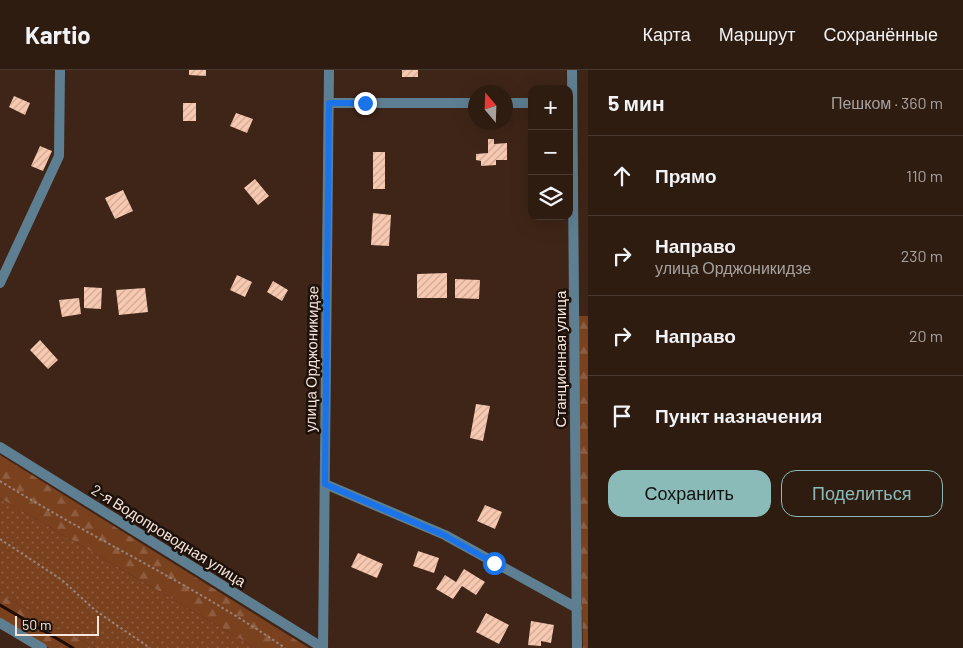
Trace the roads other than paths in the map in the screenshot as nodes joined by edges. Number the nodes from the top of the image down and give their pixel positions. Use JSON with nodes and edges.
{"nodes":[{"id":1,"x":60,"y":70,"type":"edge"},
{"id":2,"x":329,"y":70,"type":"edge"},
{"id":3,"x":572,"y":70,"type":"edge"},
{"id":4,"x":572,"y":85,"type":"edge"},
{"id":5,"x":329,"y":103,"type":"junction"},
{"id":6,"x":468,"y":103,"type":"edge"},
{"id":7,"x":513,"y":103,"type":"edge"},
{"id":8,"x":528,"y":103,"type":"edge"},
{"id":9,"x":571,"y":130,"type":"edge"},
{"id":10,"x":0,"y":283,"type":"edge"},
{"id":11,"x":0,"y":447,"type":"edge"},
{"id":12,"x":325,"y":484,"type":"junction"},
{"id":13,"x":577,"y":608,"type":"junction"},
{"id":14,"x":0,"y":623,"type":"edge"},
{"id":15,"x":42,"y":648,"type":"edge"},
{"id":16,"x":323,"y":648,"type":"edge"},
{"id":17,"x":577,"y":648,"type":"edge"}],
"edges":[{"from":1,"to":10,"type":"street"},
{"from":2,"to":5,"type":"street","name":"улица Орджоникидзе"},
{"from":3,"to":4,"type":"street","name":"Станционная улица"},
{"from":5,"to":6,"type":"street"},
{"from":5,"to":12,"type":"street","name":"улица Орджоникидзе"},
{"from":7,"to":8,"type":"street"},
{"from":9,"to":13,"type":"street","name":"Станционная улица"},
{"from":11,"to":16,"type":"street","name":"2-я Водопроводная улица"},
{"from":12,"to":13,"type":"street"},
{"from":12,"to":16,"type":"street","name":"улица Орджоникидзе"},
{"from":13,"to":17,"type":"street","name":"Станционная улица"},
{"from":14,"to":15,"type":"street"}]}
